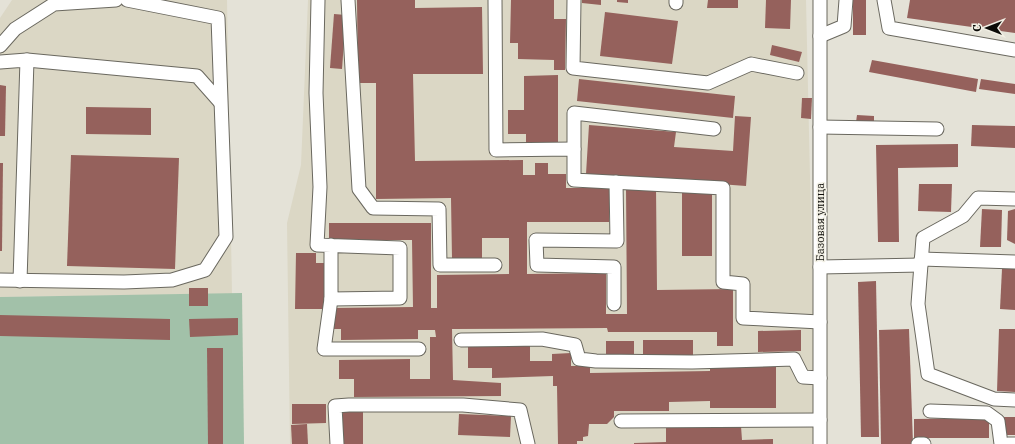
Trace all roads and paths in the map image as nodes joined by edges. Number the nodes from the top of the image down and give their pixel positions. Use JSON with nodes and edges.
{"nodes":[{"id":1,"x":116,"y":0,"type":"edge"},
{"id":2,"x":127,"y":0,"type":"edge"},
{"id":3,"x":318,"y":0,"type":"edge"},
{"id":4,"x":348,"y":0,"type":"edge"},
{"id":5,"x":495,"y":0,"type":"edge"},
{"id":6,"x":574,"y":0,"type":"edge"},
{"id":7,"x":820,"y":0,"type":"edge"},
{"id":8,"x":846,"y":0,"type":"edge"},
{"id":9,"x":884,"y":0,"type":"edge"},
{"id":10,"x":820,"y":36,"type":"junction"},
{"id":11,"x":0,"y":46,"type":"edge"},
{"id":12,"x":1015,"y":50,"type":"edge"},
{"id":13,"x":27,"y":60,"type":"junction"},
{"id":14,"x":0,"y":62,"type":"edge"},
{"id":15,"x":797,"y":73,"type":"dead end"},
{"id":16,"x":220,"y":102,"type":"junction"},
{"id":17,"x":820,"y":127,"type":"junction"},
{"id":18,"x":714,"y":129,"type":"dead end"},
{"id":19,"x":937,"y":129,"type":"dead end"},
{"id":20,"x":574,"y":149,"type":"junction"},
{"id":21,"x":616,"y":182,"type":"junction"},
{"id":22,"x":1015,"y":199,"type":"edge"},
{"id":23,"x":331,"y":245,"type":"junction"},
{"id":24,"x":921,"y":262,"type":"junction"},
{"id":25,"x":1015,"y":262,"type":"edge"},
{"id":26,"x":495,"y":266,"type":"dead end"},
{"id":27,"x":820,"y":267,"type":"junction"},
{"id":28,"x":0,"y":280,"type":"edge"},
{"id":29,"x":20,"y":281,"type":"junction"},
{"id":30,"x":331,"y":299,"type":"junction"},
{"id":31,"x":614,"y":304,"type":"dead end"},
{"id":32,"x":820,"y":322,"type":"junction"},
{"id":33,"x":461,"y":340,"type":"dead end"},
{"id":34,"x":419,"y":349,"type":"dead end"},
{"id":35,"x":820,"y":378,"type":"junction"},
{"id":36,"x":1015,"y":400,"type":"edge"},
{"id":37,"x":930,"y":411,"type":"dead end"},
{"id":38,"x":820,"y":420,"type":"junction"},
{"id":39,"x":621,"y":421,"type":"dead end"},
{"id":40,"x":337,"y":444,"type":"edge"},
{"id":41,"x":528,"y":444,"type":"edge"},
{"id":42,"x":820,"y":444,"type":"edge"},
{"id":43,"x":918,"y":444,"type":"edge"},
{"id":44,"x":924,"y":444,"type":"edge"},
{"id":45,"x":1001,"y":444,"type":"edge"},
{"id":46,"x":1008,"y":444,"type":"edge"},
{"id":47,"x":1015,"y":444,"type":"edge"}],
"edges":[{"from":1,"to":11,"type":"street"},
{"from":2,"to":16,"type":"street"},
{"from":3,"to":23,"type":"street"},
{"from":4,"to":26,"type":"street"},
{"from":5,"to":20,"type":"street"},
{"from":6,"to":15,"type":"street"},
{"from":7,"to":10,"type":"street","name":"Базовая улица"},
{"from":8,"to":10,"type":"street"},
{"from":9,"to":12,"type":"street"},
{"from":10,"to":17,"type":"street","name":"Базовая улица"},
{"from":13,"to":14,"type":"street"},
{"from":13,"to":16,"type":"street"},
{"from":13,"to":29,"type":"street"},
{"from":16,"to":29,"type":"street"},
{"from":17,"to":19,"type":"street"},
{"from":17,"to":27,"type":"street","name":"Базовая улица"},
{"from":18,"to":20,"type":"street"},
{"from":20,"to":21,"type":"street"},
{"from":21,"to":31,"type":"street"},
{"from":21,"to":32,"type":"street"},
{"from":22,"to":24,"type":"street"},
{"from":23,"to":30,"type":"street"},
{"from":23,"to":30,"type":"street"},
{"from":24,"to":25,"type":"street"},
{"from":24,"to":27,"type":"street"},
{"from":24,"to":36,"type":"street"},
{"from":27,"to":32,"type":"street","name":"Базовая улица"},
{"from":28,"to":29,"type":"street"},
{"from":30,"to":34,"type":"street"},
{"from":32,"to":35,"type":"street","name":"Базовая улица"},
{"from":33,"to":35,"type":"street"},
{"from":35,"to":38,"type":"street","name":"Базовая улица"},
{"from":37,"to":45,"type":"street"},
{"from":38,"to":39,"type":"street"},
{"from":38,"to":42,"type":"street","name":"Базовая улица"},
{"from":40,"to":41,"type":"street"},
{"from":43,"to":44,"type":"street"},
{"from":46,"to":47,"type":"street"}]}
